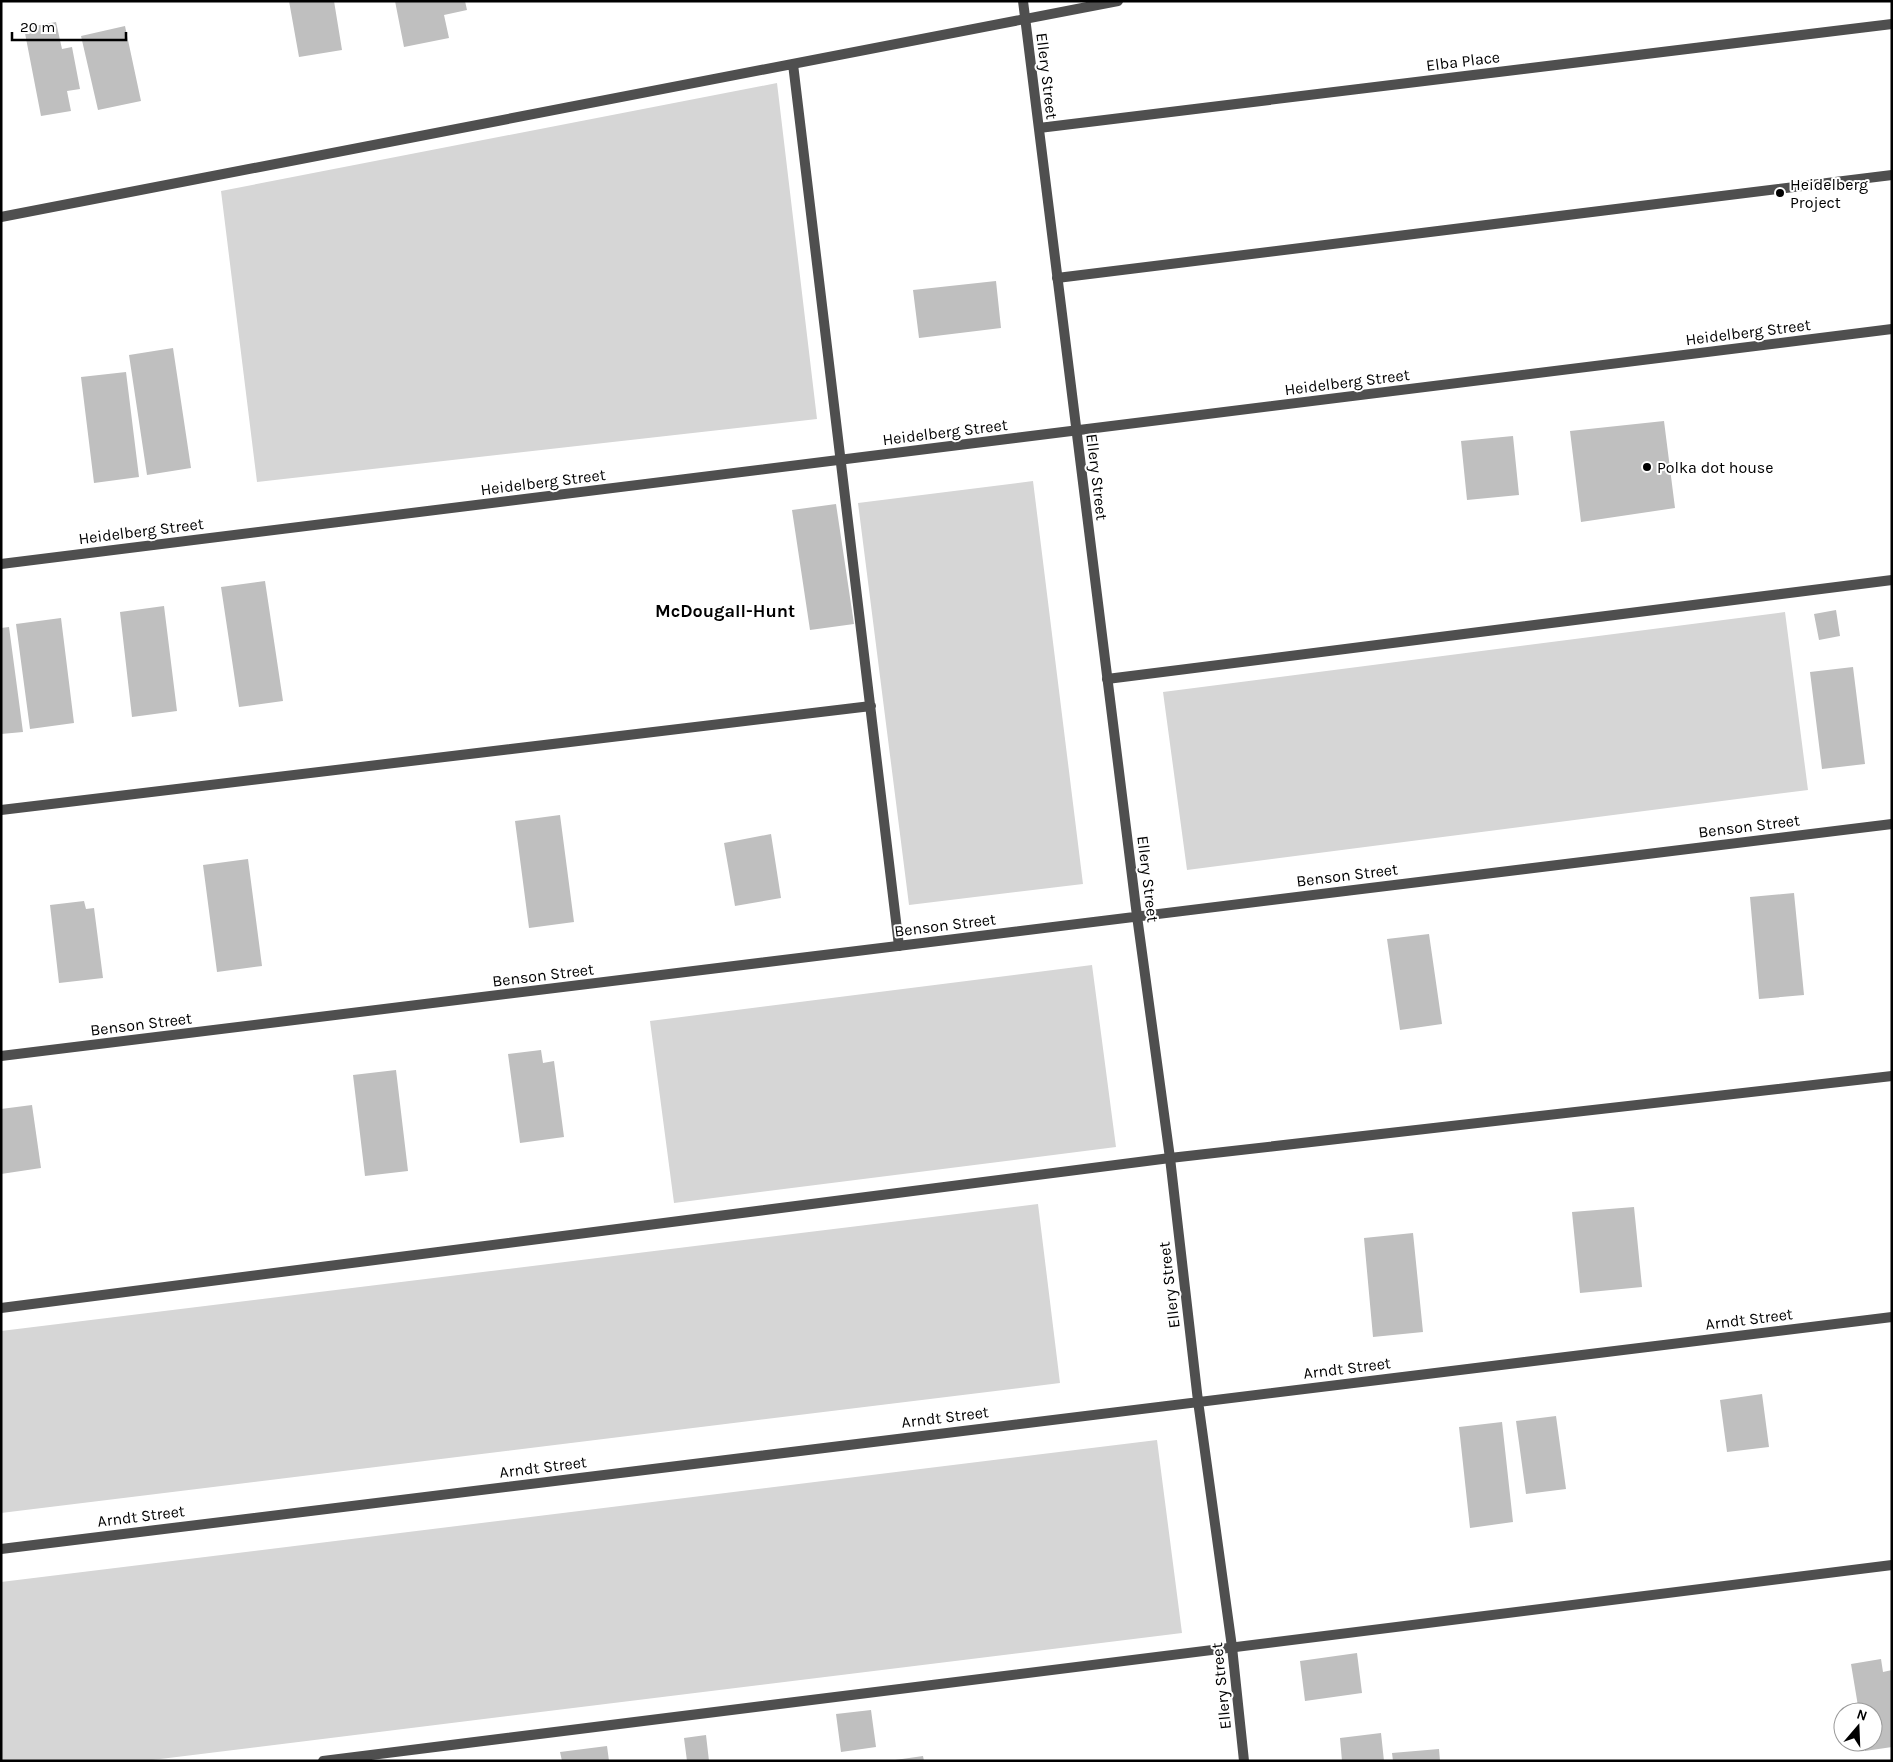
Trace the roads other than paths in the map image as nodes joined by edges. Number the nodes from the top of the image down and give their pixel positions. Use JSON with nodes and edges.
{"nodes":[{"id":1,"x":1023,"y":1,"type":"edge"},
{"id":2,"x":1118,"y":1,"type":"edge"},
{"id":3,"x":1025,"y":20,"type":"junction"},
{"id":4,"x":1892,"y":24,"type":"edge"},
{"id":5,"x":793,"y":64,"type":"junction"},
{"id":6,"x":1039,"y":128,"type":"junction"},
{"id":7,"x":1892,"y":175,"type":"edge"},
{"id":8,"x":1,"y":217,"type":"edge"},
{"id":9,"x":1058,"y":278,"type":"junction"},
{"id":10,"x":1892,"y":329,"type":"edge"},
{"id":11,"x":1076,"y":430,"type":"junction"},
{"id":12,"x":841,"y":460,"type":"junction"},
{"id":13,"x":1,"y":564,"type":"edge"},
{"id":14,"x":1892,"y":580,"type":"edge"},
{"id":15,"x":1107,"y":679,"type":"junction"},
{"id":16,"x":871,"y":706,"type":"junction"},
{"id":17,"x":1,"y":810,"type":"edge"},
{"id":18,"x":1892,"y":824,"type":"edge"},
{"id":19,"x":1137,"y":916,"type":"junction"},
{"id":20,"x":899,"y":946,"type":"junction"},
{"id":21,"x":1,"y":1056,"type":"edge"},
{"id":22,"x":1892,"y":1076,"type":"edge"},
{"id":23,"x":1170,"y":1158,"type":"junction"},
{"id":24,"x":1,"y":1308,"type":"edge"},
{"id":25,"x":1892,"y":1317,"type":"edge"},
{"id":26,"x":1198,"y":1401,"type":"junction"},
{"id":27,"x":1,"y":1549,"type":"edge"},
{"id":28,"x":1892,"y":1565,"type":"edge"},
{"id":29,"x":1232,"y":1647,"type":"junction"},
{"id":30,"x":323,"y":1761,"type":"edge"},
{"id":31,"x":1244,"y":1761,"type":"edge"}],
"edges":[{"from":1,"to":3,"type":"street","name":"Ellery Street"},
{"from":2,"to":3,"type":"street"},
{"from":3,"to":5,"type":"street"},
{"from":3,"to":6,"type":"street","name":"Ellery Street"},
{"from":4,"to":6,"type":"street","name":"Elba Place"},
{"from":5,"to":8,"type":"street"},
{"from":5,"to":12,"type":"street"},
{"from":6,"to":9,"type":"street","name":"Ellery Street"},
{"from":7,"to":9,"type":"street"},
{"from":9,"to":11,"type":"street","name":"Ellery Street"},
{"from":10,"to":11,"type":"street","name":"Heidelberg Street"},
{"from":11,"to":12,"type":"street","name":"Heidelberg Street"},
{"from":11,"to":15,"type":"street","name":"Ellery Street"},
{"from":12,"to":13,"type":"street","name":"Heidelberg Street"},
{"from":12,"to":16,"type":"street"},
{"from":14,"to":15,"type":"street"},
{"from":15,"to":19,"type":"street","name":"Ellery Street"},
{"from":16,"to":17,"type":"street"},
{"from":16,"to":20,"type":"street"},
{"from":18,"to":19,"type":"street","name":"Benson Street"},
{"from":19,"to":20,"type":"street","name":"Benson Street"},
{"from":19,"to":23,"type":"street","name":"Ellery Street"},
{"from":20,"to":21,"type":"street","name":"Benson Street"},
{"from":22,"to":23,"type":"street"},
{"from":23,"to":24,"type":"street"},
{"from":23,"to":26,"type":"street","name":"Ellery Street"},
{"from":25,"to":26,"type":"street","name":"Arndt Street"},
{"from":26,"to":27,"type":"street","name":"Arndt Street"},
{"from":26,"to":29,"type":"street","name":"Ellery Street"},
{"from":28,"to":29,"type":"street"},
{"from":29,"to":30,"type":"street"},
{"from":29,"to":31,"type":"street","name":"Ellery Street"}]}
